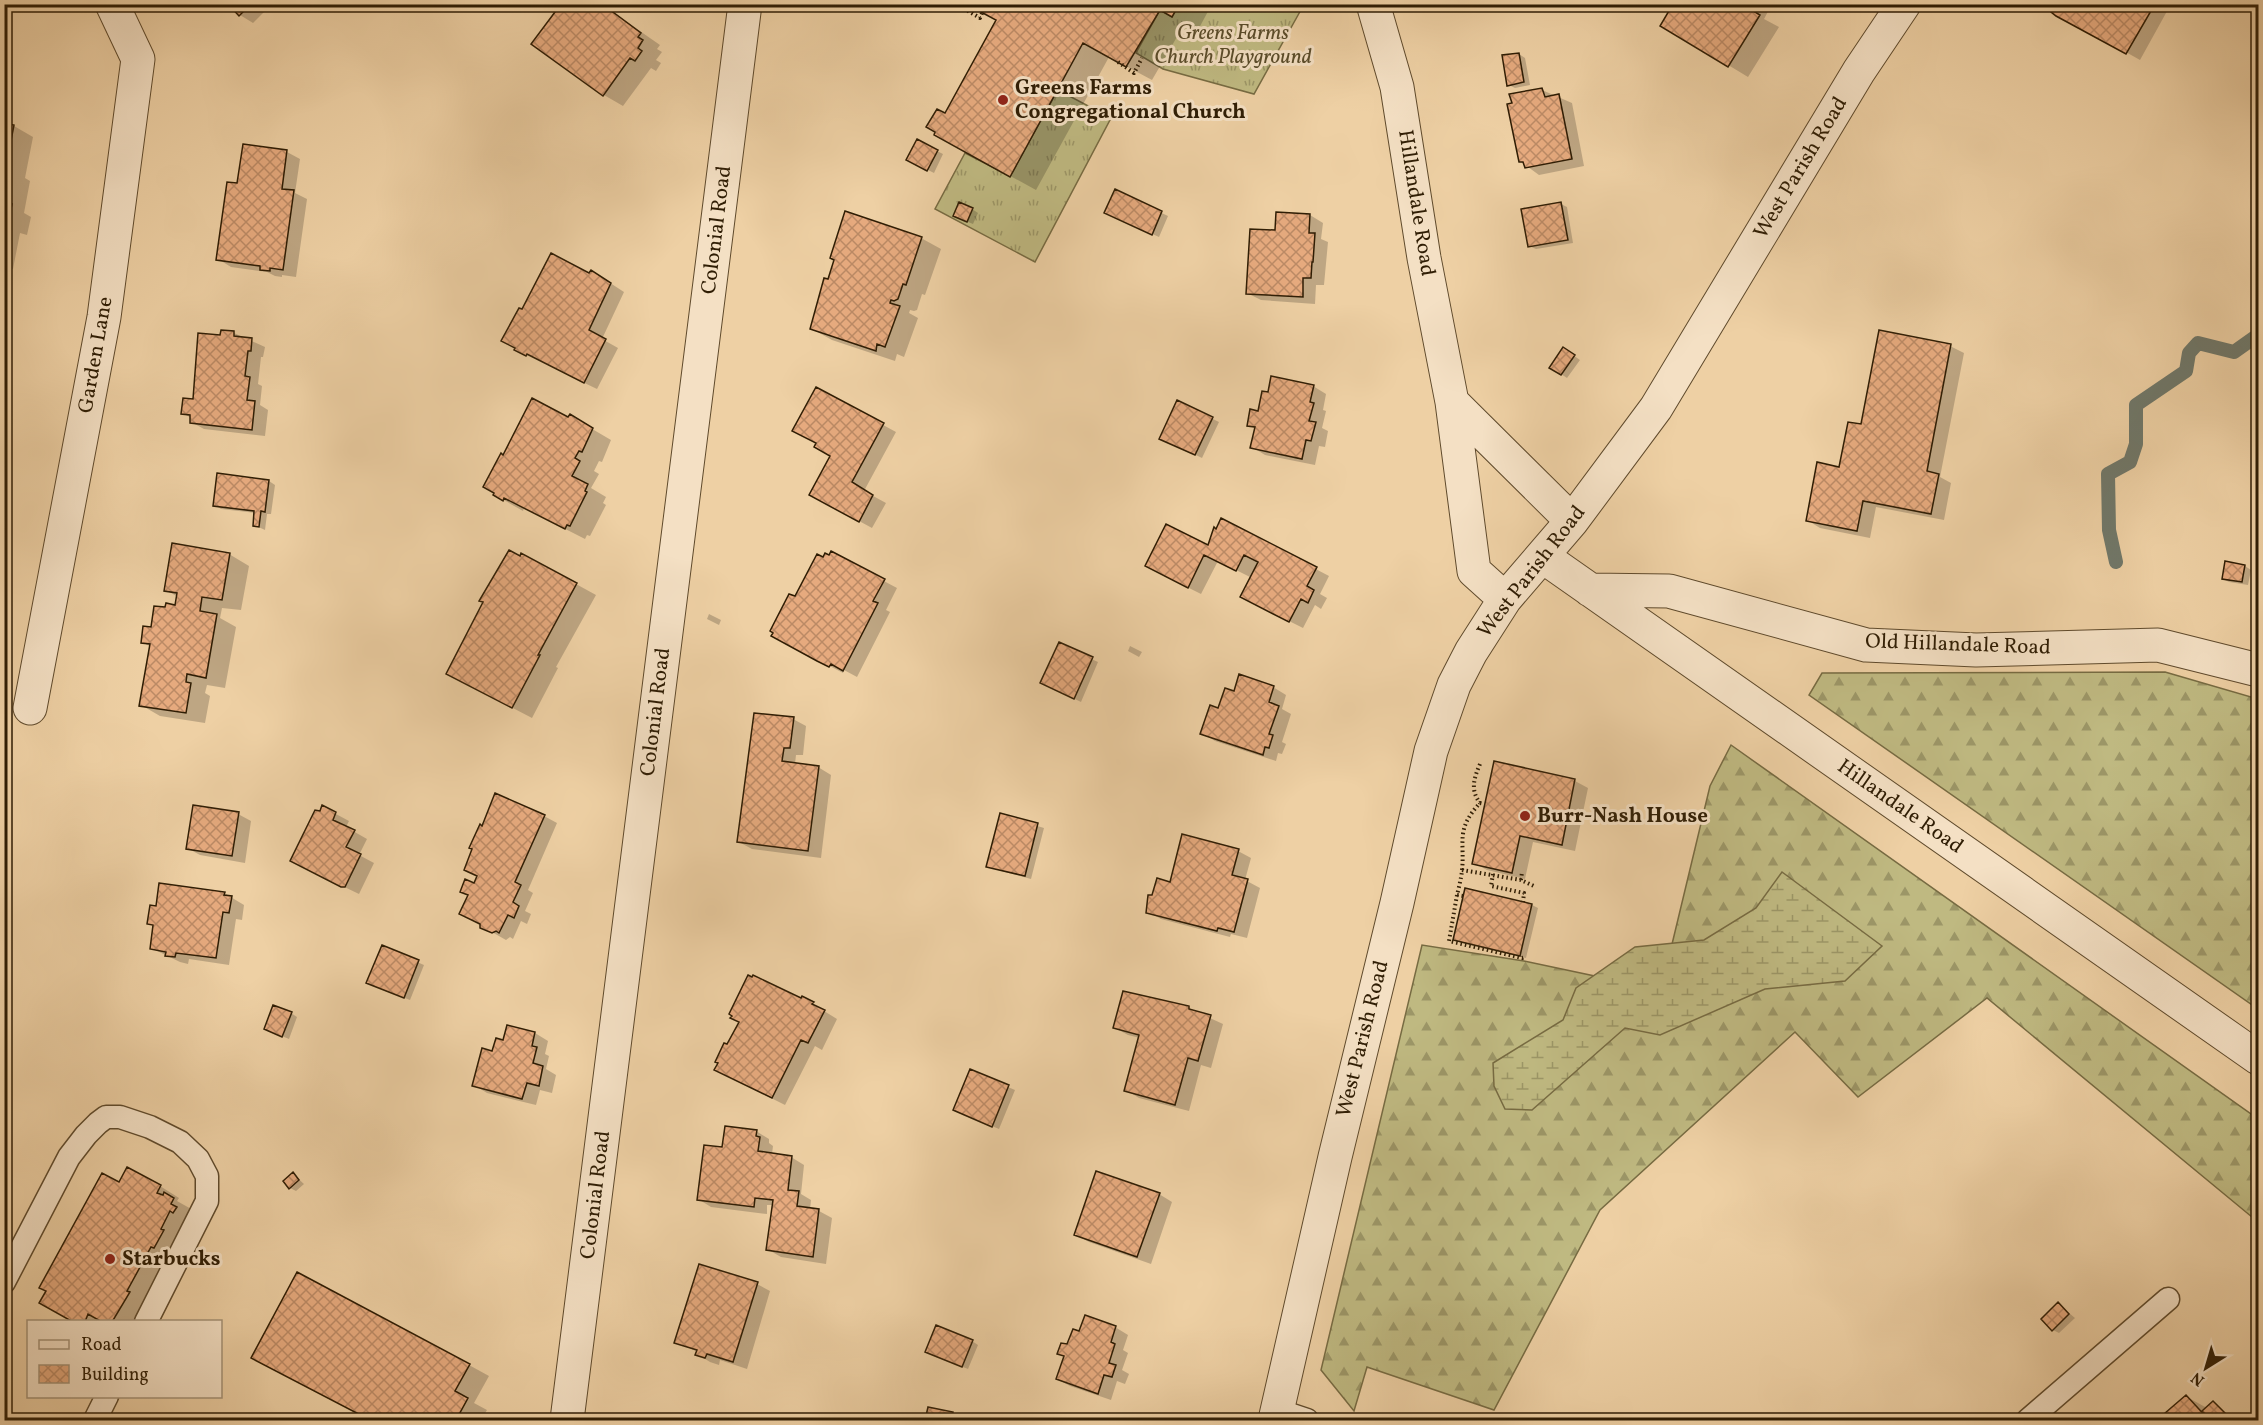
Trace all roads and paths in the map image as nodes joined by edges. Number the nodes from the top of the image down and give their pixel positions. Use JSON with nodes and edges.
{"nodes":[{"id":1,"x":112,"y":4,"type":"edge"},
{"id":2,"x":745,"y":4,"type":"edge"},
{"id":3,"x":956,"y":4,"type":"edge"},
{"id":4,"x":1373,"y":4,"type":"edge"},
{"id":5,"x":1904,"y":4,"type":"edge"},
{"id":6,"x":982,"y":13,"type":"dead end"},
{"id":7,"x":1142,"y":58,"type":"dead end"},
{"id":8,"x":1118,"y":63,"type":"dead end"},
{"id":9,"x":1452,"y":402,"type":"junction"},
{"id":10,"x":1572,"y":521,"type":"junction"},
{"id":11,"x":1542,"y":556,"type":"junction"},
{"id":12,"x":1590,"y":590,"type":"junction"},
{"id":13,"x":1505,"y":600,"type":"junction"},
{"id":14,"x":2259,"y":670,"type":"edge"},
{"id":15,"x":30,"y":708,"type":"dead end"},
{"id":16,"x":1480,"y":764,"type":"dead end"},
{"id":17,"x":1462,"y":870,"type":"junction"},
{"id":18,"x":1522,"y":872,"type":"dead end"},
{"id":19,"x":1493,"y":874,"type":"junction"},
{"id":20,"x":1521,"y":880,"type":"junction"},
{"id":21,"x":1536,"y":887,"type":"dead end"},
{"id":22,"x":1457,"y":895,"type":"junction"},
{"id":23,"x":1463,"y":896,"type":"dead end"},
{"id":24,"x":1525,"y":900,"type":"dead end"},
{"id":25,"x":1524,"y":957,"type":"dead end"},
{"id":26,"x":2259,"y":1058,"type":"edge"},
{"id":27,"x":4,"y":1282,"type":"edge"},
{"id":28,"x":2168,"y":1299,"type":"dead end"},
{"id":29,"x":147,"y":1320,"type":"edge"},
{"id":30,"x":106,"y":1398,"type":"edge"},
{"id":31,"x":1287,"y":1417,"type":"edge"},
{"id":32,"x":94,"y":1420,"type":"edge"},
{"id":33,"x":567,"y":1420,"type":"edge"},
{"id":34,"x":2028,"y":1420,"type":"edge"}],
"edges":[{"from":1,"to":15,"type":"street","name":"Garden Lane"},
{"from":2,"to":33,"type":"street","name":"Colonial Road"},
{"from":3,"to":6,"type":"path"},
{"from":4,"to":9,"type":"street","name":"Hillandale Road"},
{"from":5,"to":10,"type":"street","name":"West Parish Road"},
{"from":7,"to":8,"type":"path"},
{"from":9,"to":10,"type":"street"},
{"from":9,"to":13,"type":"street","name":"Hillandale Road"},
{"from":10,"to":11,"type":"street","name":"West Parish Road"},
{"from":11,"to":12,"type":"street","name":"Hillandale Road"},
{"from":11,"to":13,"type":"street","name":"West Parish Road"},
{"from":12,"to":14,"type":"street","name":"Old Hillandale Road"},
{"from":12,"to":26,"type":"street","name":"Hillandale Road"},
{"from":13,"to":31,"type":"street","name":"West Parish Road"},
{"from":16,"to":17,"type":"path"},
{"from":17,"to":19,"type":"path"},
{"from":17,"to":22,"type":"path"},
{"from":18,"to":20,"type":"path"},
{"from":19,"to":20,"type":"path"},
{"from":19,"to":24,"type":"path"},
{"from":20,"to":21,"type":"path"},
{"from":22,"to":23,"type":"path"},
{"from":22,"to":25,"type":"path"},
{"from":27,"to":29,"type":"lane"},
{"from":28,"to":34,"type":"lane"},
{"from":30,"to":32,"type":"lane"}]}
